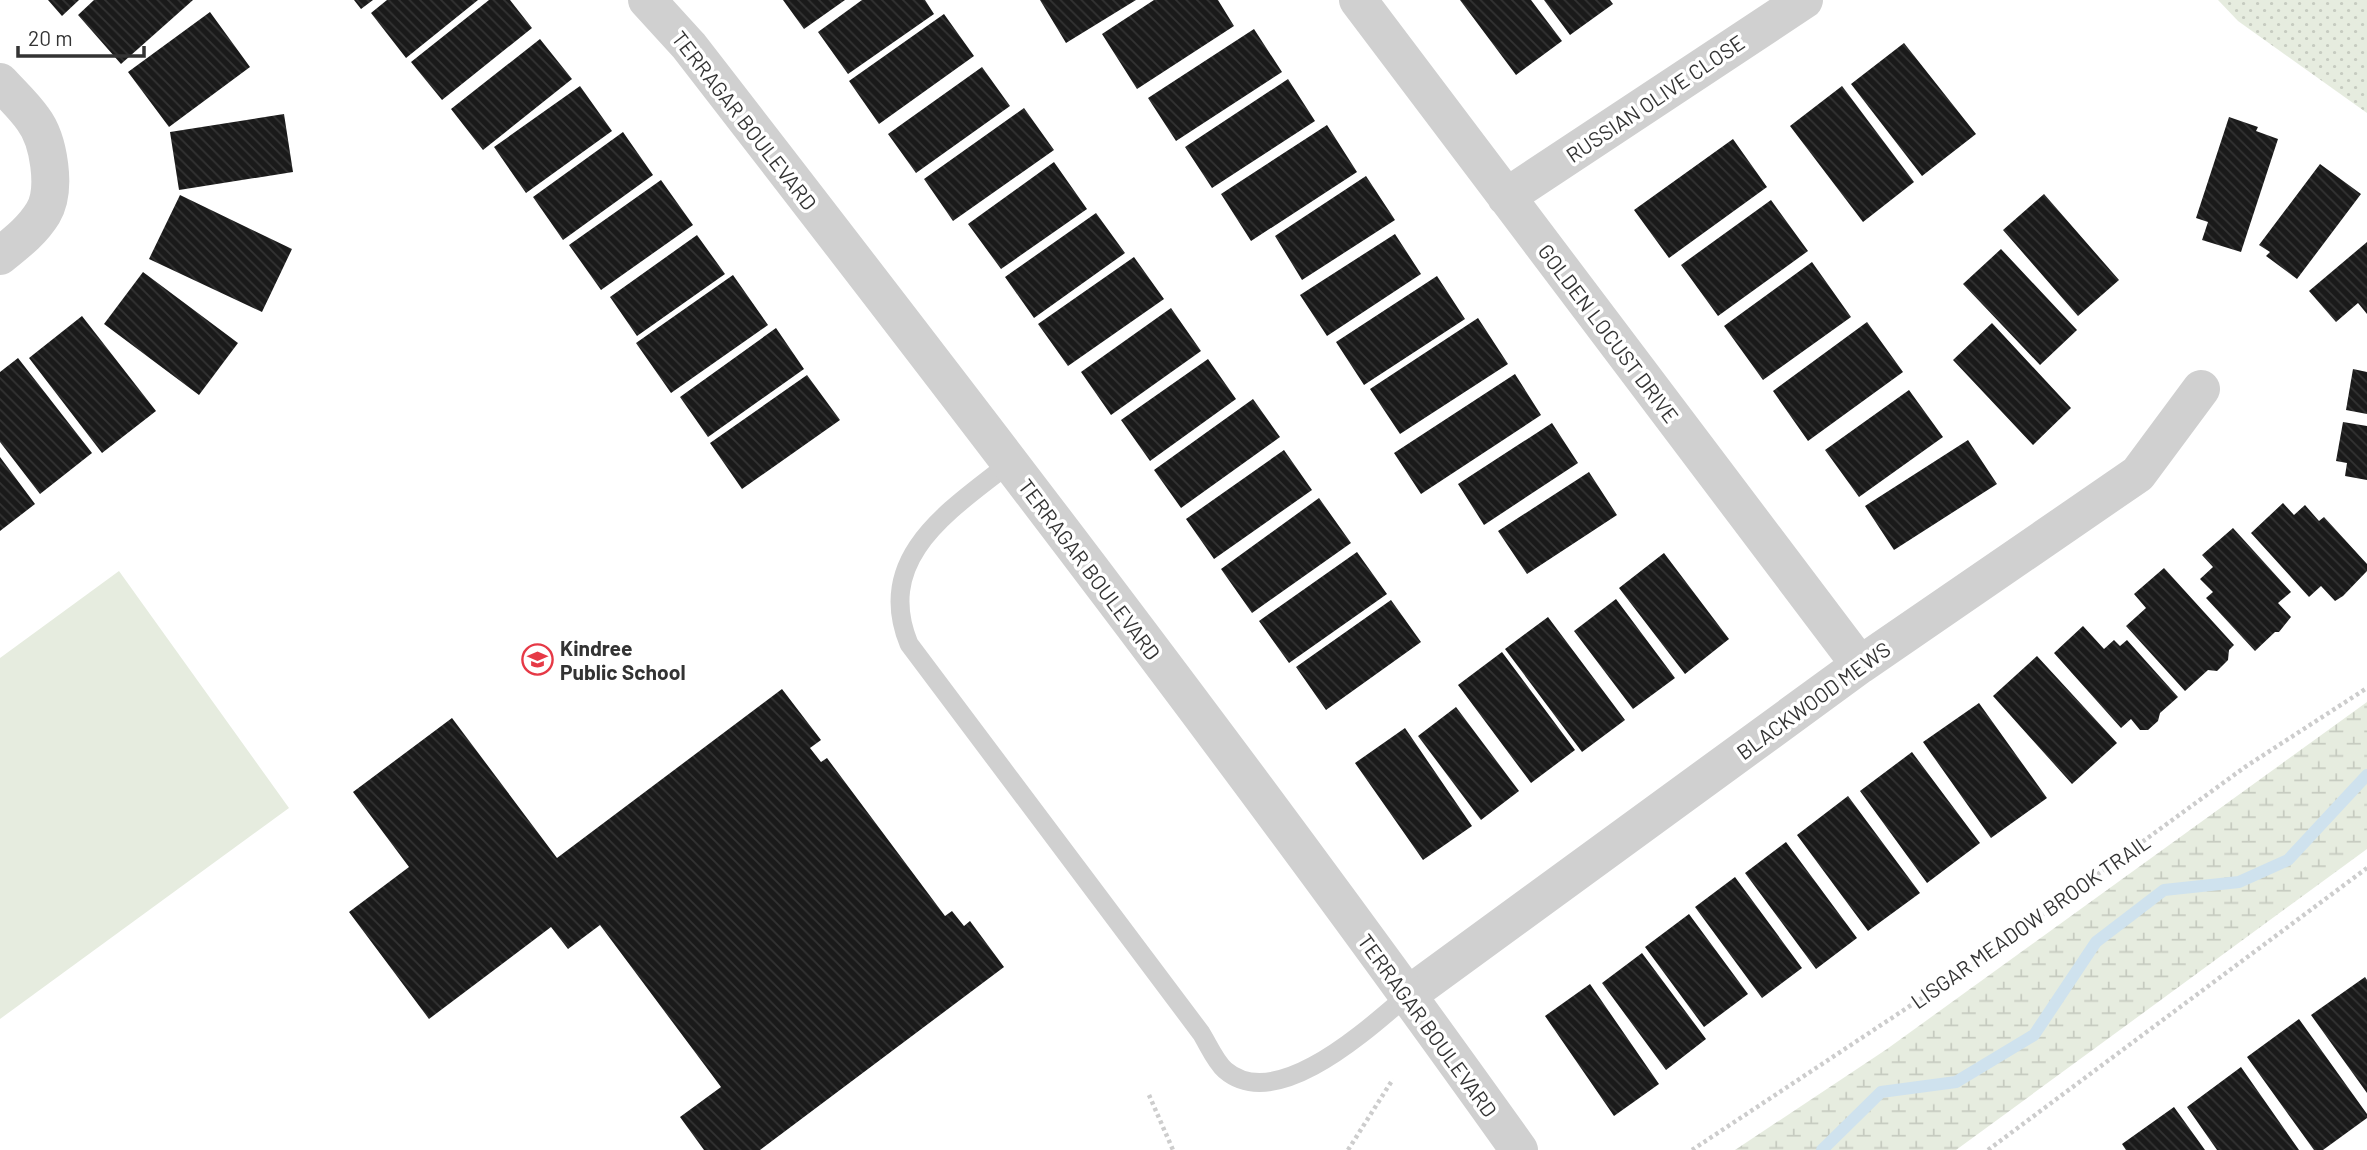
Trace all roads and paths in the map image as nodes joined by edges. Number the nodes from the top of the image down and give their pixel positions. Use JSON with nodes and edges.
{"nodes":[{"id":1,"x":648,"y":0,"type":"edge"},
{"id":2,"x":1358,"y":0,"type":"edge"},
{"id":3,"x":1804,"y":0,"type":"edge"},
{"id":4,"x":0,"y":82,"type":"edge"},
{"id":5,"x":1506,"y":197,"type":"junction"},
{"id":6,"x":0,"y":256,"type":"edge"},
{"id":7,"x":2201,"y":388,"type":"dead end"},
{"id":8,"x":1011,"y":462,"type":"junction"},
{"id":9,"x":1860,"y":665,"type":"junction"},
{"id":10,"x":2367,"y":688,"type":"edge"},
{"id":11,"x":2367,"y":869,"type":"edge"},
{"id":12,"x":1408,"y":995,"type":"junction"},
{"id":13,"x":1393,"y":1079,"type":"dead end"},
{"id":14,"x":1149,"y":1094,"type":"dead end"},
{"id":15,"x":1173,"y":1150,"type":"edge"},
{"id":16,"x":1348,"y":1150,"type":"edge"},
{"id":17,"x":1519,"y":1150,"type":"edge"},
{"id":18,"x":1692,"y":1150,"type":"edge"},
{"id":19,"x":1988,"y":1150,"type":"edge"}],
"edges":[{"from":1,"to":8,"type":"street","name":"TERRAGAR BOULEVARD"},
{"from":2,"to":5,"type":"street","name":"GOLDEN LOCUST DRIVE"},
{"from":3,"to":5,"type":"street","name":"RUSSIAN OLIVE CLOSE"},
{"from":4,"to":6,"type":"street"},
{"from":5,"to":9,"type":"street","name":"GOLDEN LOCUST DRIVE"},
{"from":7,"to":9,"type":"street","name":"BLACKWOOD MEWS"},
{"from":8,"to":12,"type":"street","name":"TERRAGAR BOULEVARD"},
{"from":8,"to":12,"type":"lane"},
{"from":9,"to":12,"type":"street","name":"BLACKWOOD MEWS"},
{"from":10,"to":18,"type":"path","name":"LISGAR MEADOW BROOK TRAIL"},
{"from":11,"to":19,"type":"path"},
{"from":12,"to":17,"type":"street","name":"TERRAGAR BOULEVARD"},
{"from":13,"to":16,"type":"path"},
{"from":14,"to":15,"type":"path"}]}
